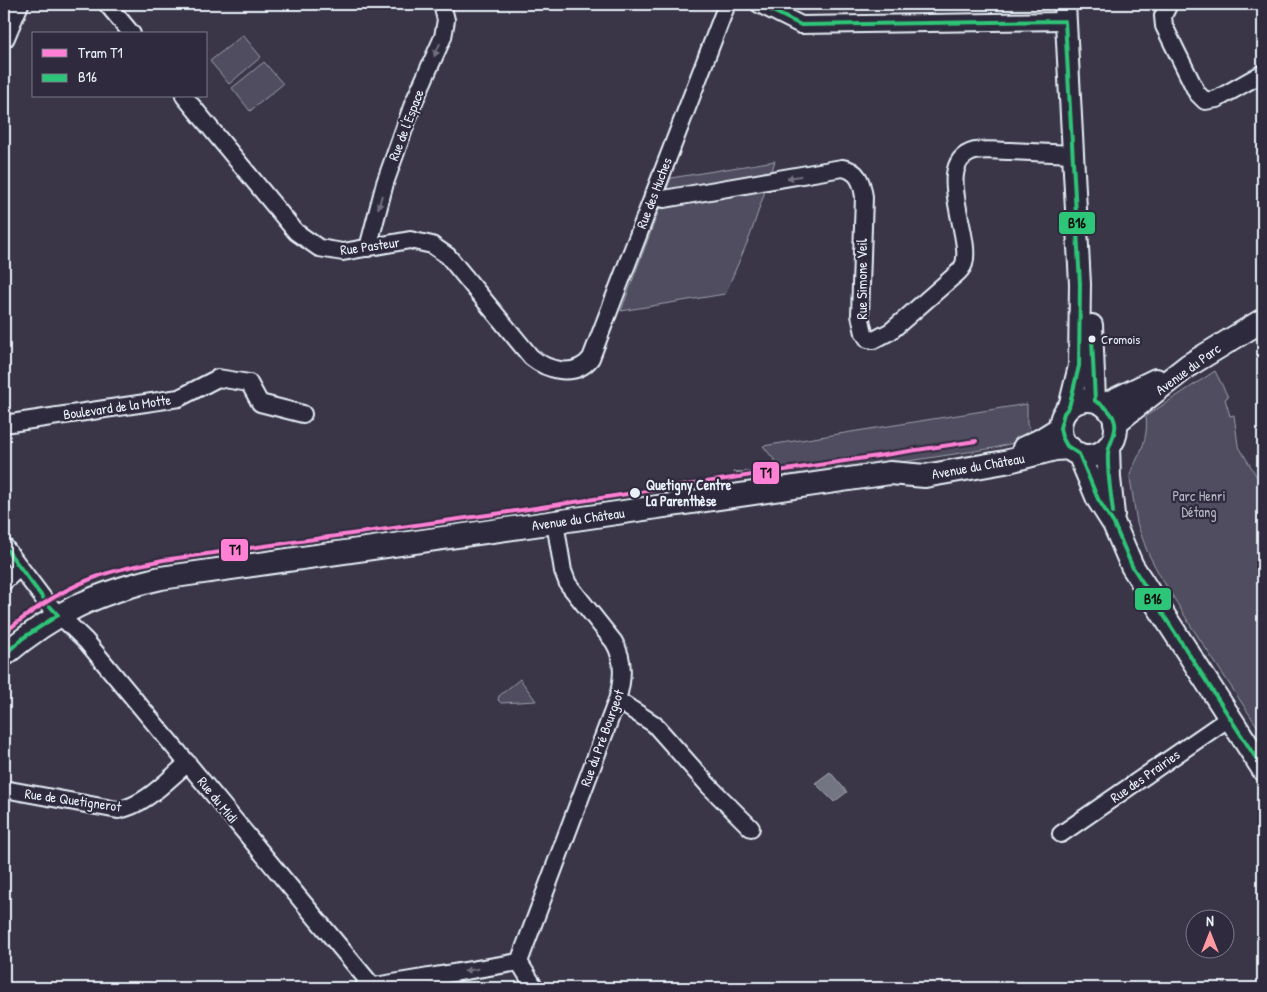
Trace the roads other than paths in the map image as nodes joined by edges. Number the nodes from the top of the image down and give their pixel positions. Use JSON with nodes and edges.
{"nodes":[{"id":1,"x":18,"y":4,"type":"edge"},
{"id":2,"x":107,"y":4,"type":"edge"},
{"id":3,"x":442,"y":4,"type":"edge"},
{"id":4,"x":726,"y":4,"type":"edge"},
{"id":5,"x":759,"y":4,"type":"edge"},
{"id":6,"x":1169,"y":4,"type":"edge"},
{"id":7,"x":1065,"y":12,"type":"edge"},
{"id":8,"x":130,"y":32,"type":"edge"},
{"id":9,"x":4,"y":37,"type":"edge"},
{"id":10,"x":1263,"y":74,"type":"edge"},
{"id":11,"x":186,"y":98,"type":"edge"},
{"id":12,"x":1072,"y":154,"type":"junction"},
{"id":13,"x":653,"y":195,"type":"junction"},
{"id":14,"x":368,"y":248,"type":"junction"},
{"id":15,"x":1078,"y":249,"type":"junction"},
{"id":16,"x":1263,"y":320,"type":"edge"},
{"id":17,"x":569,"y":371,"type":"joint"},
{"id":18,"x":1069,"y":407,"type":"junction"},
{"id":19,"x":1105,"y":410,"type":"junction"},
{"id":20,"x":303,"y":414,"type":"dead end"},
{"id":21,"x":4,"y":424,"type":"edge"},
{"id":22,"x":1060,"y":428,"type":"junction"},
{"id":23,"x":1108,"y":447,"type":"junction"},
{"id":24,"x":1074,"y":451,"type":"junction"},
{"id":25,"x":890,"y":473,"type":"junction"},
{"id":26,"x":555,"y":522,"type":"junction"},
{"id":27,"x":1114,"y":524,"type":"junction"},
{"id":28,"x":4,"y":546,"type":"edge"},
{"id":29,"x":20,"y":567,"type":"junction"},
{"id":30,"x":4,"y":582,"type":"edge"},
{"id":31,"x":58,"y":615,"type":"junction"},
{"id":32,"x":4,"y":655,"type":"edge"},
{"id":33,"x":616,"y":700,"type":"junction"},
{"id":34,"x":1229,"y":718,"type":"junction"},
{"id":35,"x":188,"y":763,"type":"junction"},
{"id":36,"x":1263,"y":769,"type":"edge"},
{"id":37,"x":4,"y":789,"type":"edge"},
{"id":38,"x":751,"y":828,"type":"dead end"},
{"id":39,"x":1061,"y":834,"type":"dead end"},
{"id":40,"x":519,"y":962,"type":"junction"},
{"id":41,"x":370,"y":988,"type":"edge"},
{"id":42,"x":535,"y":988,"type":"edge"}],
"edges":[{"from":1,"to":9,"type":"street"},
{"from":2,"to":8,"type":"street"},
{"from":3,"to":14,"type":"street","name":"Rue de l'Espace","one_way":true},
{"from":4,"to":13,"type":"street","name":"Rue des Huches"},
{"from":5,"to":7,"type":"street"},
{"from":6,"to":10,"type":"street"},
{"from":7,"to":12,"type":"street"},
{"from":11,"to":14,"type":"street","name":"Rue Pasteur"},
{"from":12,"to":13,"type":"street","name":"Rue Simone Veil","one_way":true},
{"from":12,"to":15,"type":"street"},
{"from":13,"to":17,"type":"street","name":"Rue des Huches"},
{"from":14,"to":17,"type":"street","name":"Rue Pasteur"},
{"from":15,"to":18,"type":"street"},
{"from":15,"to":19,"type":"street"},
{"from":16,"to":19,"type":"main road","name":"Avenue du Parc"},
{"from":18,"to":19,"type":"main road"},
{"from":18,"to":22,"type":"main road"},
{"from":19,"to":23,"type":"main road"},
{"from":20,"to":21,"type":"street","name":"Boulevard de la Motte"},
{"from":22,"to":24,"type":"main road"},
{"from":22,"to":25,"type":"main road"},
{"from":23,"to":24,"type":"main road"},
{"from":23,"to":27,"type":"main road"},
{"from":24,"to":25,"type":"main road","name":"Avenue du Château"},
{"from":24,"to":27,"type":"main road"},
{"from":25,"to":26,"type":"main road","name":"Avenue du Château"},
{"from":26,"to":31,"type":"main road","name":"Avenue du Château"},
{"from":26,"to":33,"type":"street","name":"Rue du Pré Bourgeot"},
{"from":27,"to":34,"type":"main road"},
{"from":28,"to":29,"type":"street"},
{"from":29,"to":30,"type":"street"},
{"from":29,"to":31,"type":"street"},
{"from":31,"to":32,"type":"main road","name":"Avenue du Château"},
{"from":31,"to":35,"type":"street","name":"Rue du Midi"},
{"from":33,"to":38,"type":"street"},
{"from":33,"to":40,"type":"street","name":"Rue du Pré Bourgeot"},
{"from":34,"to":36,"type":"main road"},
{"from":34,"to":39,"type":"street","name":"Rue des Prairies"},
{"from":35,"to":37,"type":"street","name":"Rue de Quetignerot"},
{"from":35,"to":41,"type":"street","name":"Rue du Midi"},
{"from":40,"to":41,"type":"street","one_way":true},
{"from":40,"to":42,"type":"street"}]}
